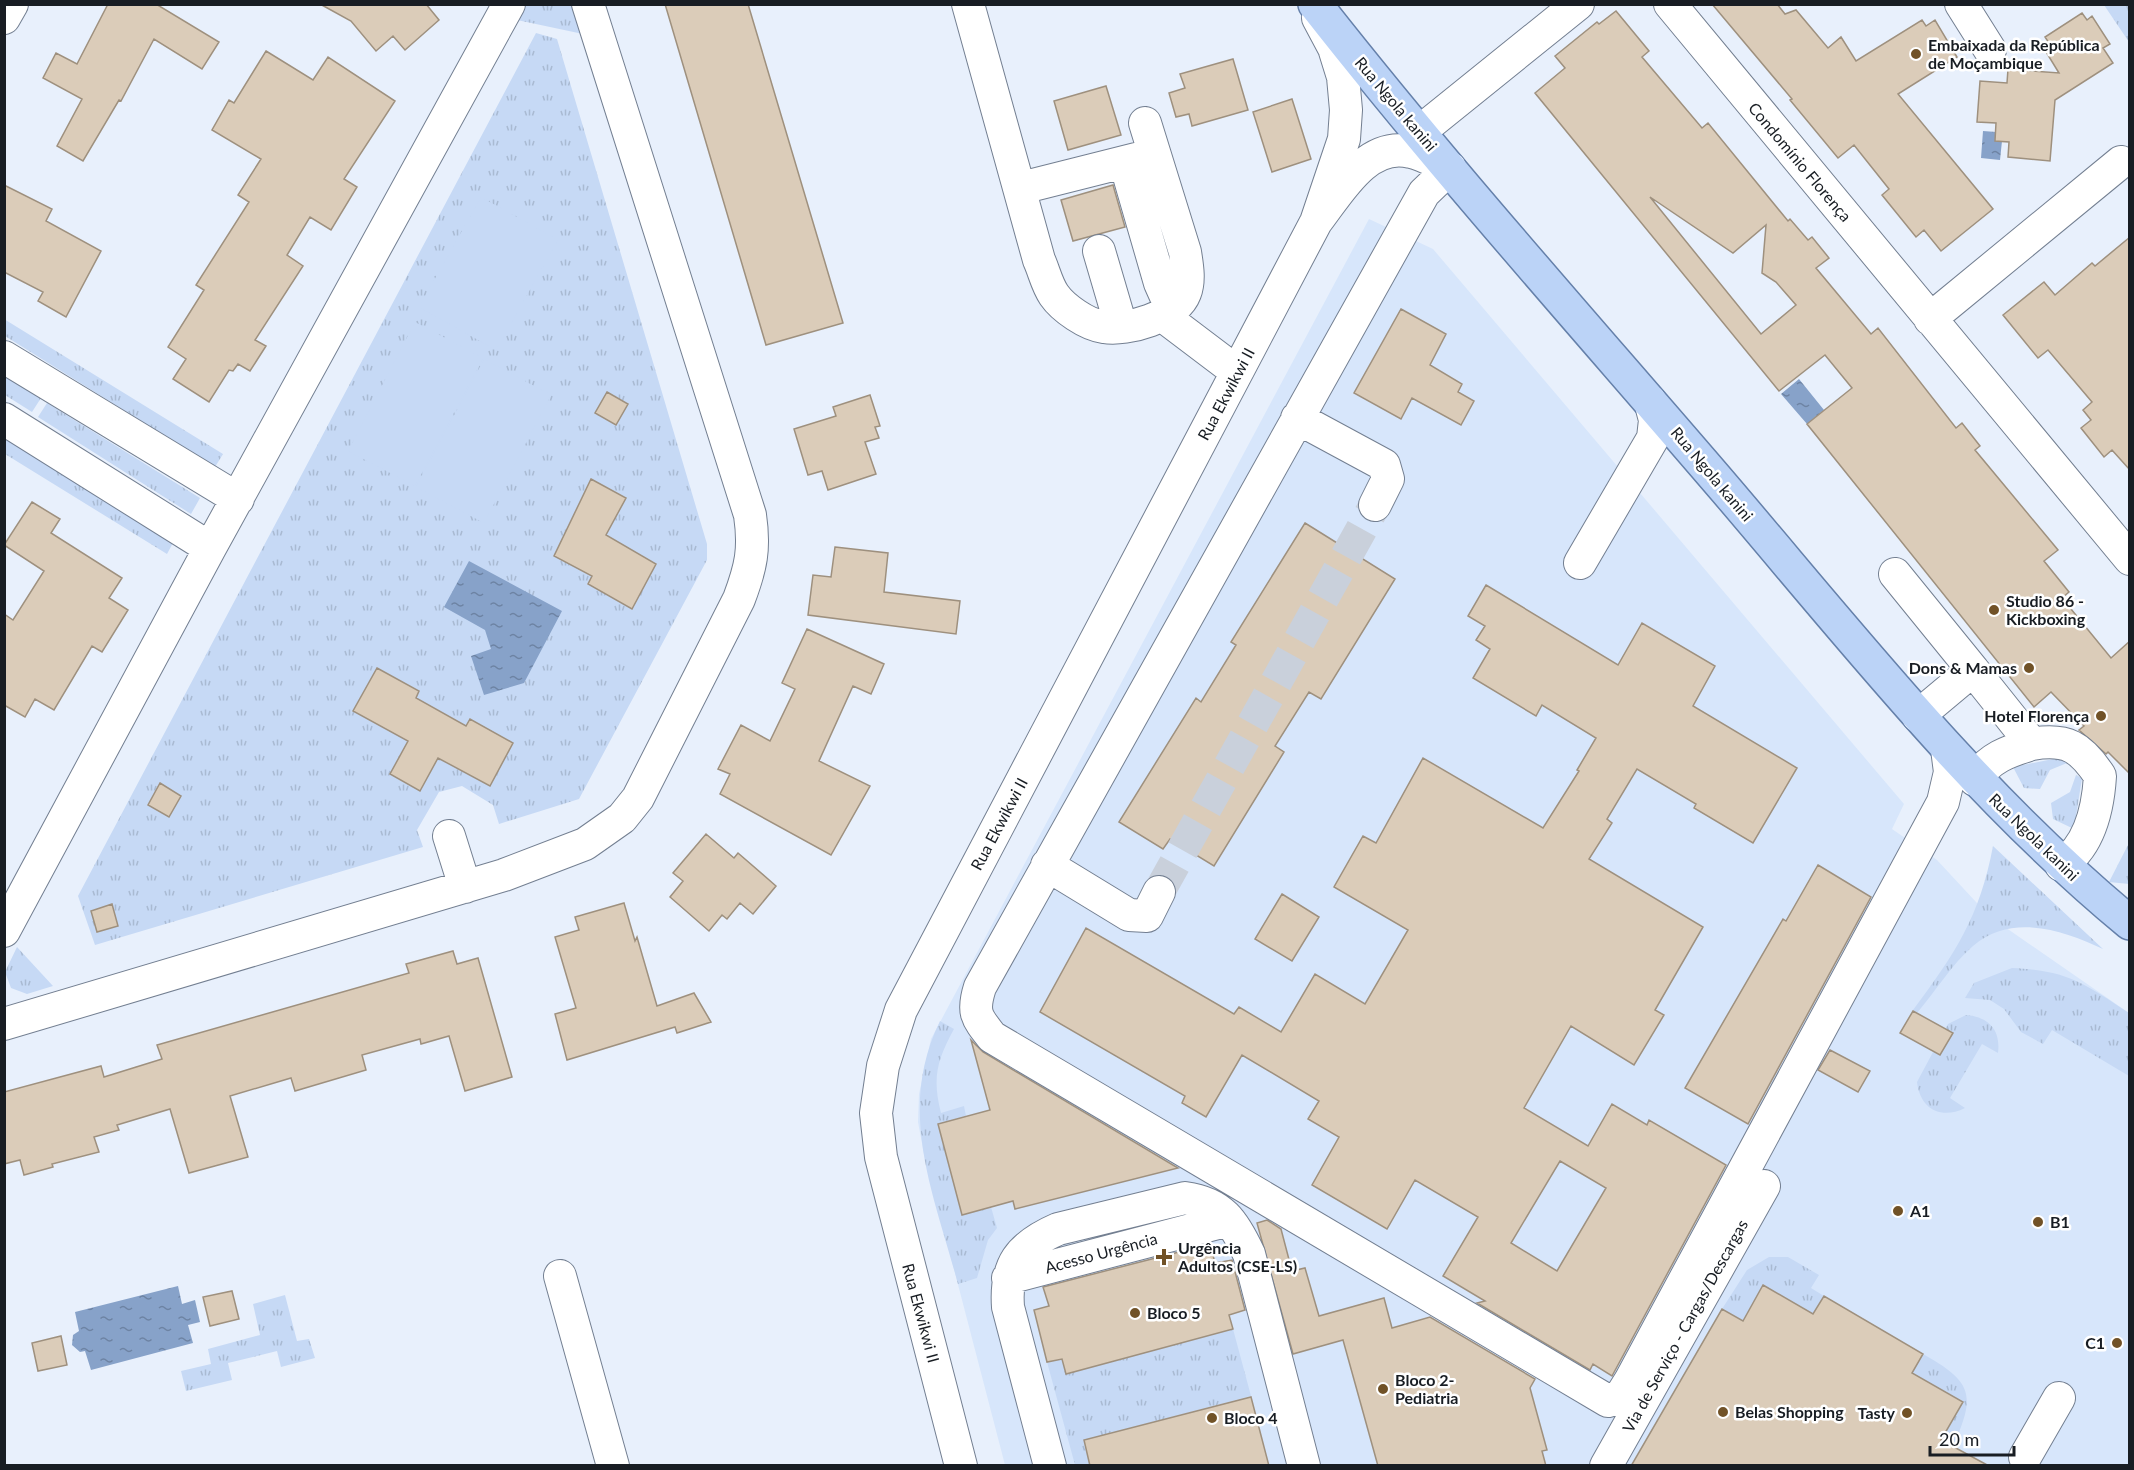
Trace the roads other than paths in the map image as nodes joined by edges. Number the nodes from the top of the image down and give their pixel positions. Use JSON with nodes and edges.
{"nodes":[{"id":1,"x":12,"y":4,"type":"edge"},
{"id":2,"x":508,"y":4,"type":"edge"},
{"id":3,"x":588,"y":4,"type":"edge"},
{"id":4,"x":968,"y":4,"type":"edge"},
{"id":5,"x":1313,"y":4,"type":"edge"},
{"id":6,"x":1578,"y":4,"type":"edge"},
{"id":7,"x":1670,"y":4,"type":"edge"},
{"id":8,"x":1962,"y":4,"type":"edge"},
{"id":9,"x":4,"y":18,"type":"edge"},
{"id":10,"x":1990,"y":50,"type":"dead end"},
{"id":11,"x":1144,"y":123,"type":"dead end"},
{"id":12,"x":1418,"y":132,"type":"junction"},
{"id":13,"x":1139,"y":158,"type":"junction"},
{"id":14,"x":2121,"y":162,"type":"dead end"},
{"id":15,"x":1450,"y":168,"type":"junction"},
{"id":16,"x":1021,"y":188,"type":"junction"},
{"id":17,"x":1316,"y":222,"type":"junction"},
{"id":18,"x":1099,"y":251,"type":"dead end"},
{"id":19,"x":1168,"y":313,"type":"junction"},
{"id":20,"x":1930,"y":319,"type":"junction"},
{"id":21,"x":1121,"y":326,"type":"junction"},
{"id":22,"x":4,"y":357,"type":"edge"},
{"id":23,"x":1237,"y":372,"type":"junction"},
{"id":24,"x":1650,"y":402,"type":"junction"},
{"id":25,"x":1297,"y":418,"type":"junction"},
{"id":26,"x":4,"y":419,"type":"edge"},
{"id":27,"x":1636,"y":468,"type":"junction"},
{"id":28,"x":1712,"y":475,"type":"junction"},
{"id":29,"x":238,"y":499,"type":"junction"},
{"id":30,"x":1375,"y":505,"type":"tunnel mouth"},
{"id":31,"x":210,"y":548,"type":"junction"},
{"id":32,"x":2130,"y":559,"type":"edge"},
{"id":33,"x":1580,"y":563,"type":"dead end"},
{"id":34,"x":1895,"y":574,"type":"dead end"},
{"id":35,"x":1972,"y":670,"type":"junction"},
{"id":36,"x":1918,"y":716,"type":"junction"},
{"id":37,"x":2032,"y":744,"type":"junction"},
{"id":38,"x":1947,"y":749,"type":"junction"},
{"id":39,"x":1975,"y":780,"type":"junction"},
{"id":40,"x":449,"y":836,"type":"dead end"},
{"id":41,"x":2061,"y":865,"type":"junction"},
{"id":42,"x":1047,"y":866,"type":"junction"},
{"id":43,"x":465,"y":887,"type":"junction"},
{"id":44,"x":1159,"y":892,"type":"tunnel mouth"},
{"id":45,"x":2116,"y":901,"type":"edge"},
{"id":46,"x":2130,"y":923,"type":"edge"},
{"id":47,"x":4,"y":931,"type":"edge"},
{"id":48,"x":4,"y":1024,"type":"edge"},
{"id":49,"x":1764,"y":1186,"type":"dead end"},
{"id":50,"x":560,"y":1276,"type":"dead end"},
{"id":51,"x":2059,"y":1398,"type":"dead end"},
{"id":52,"x":2025,"y":1457,"type":"dead end"},
{"id":53,"x":613,"y":1466,"type":"edge"},
{"id":54,"x":961,"y":1466,"type":"edge"},
{"id":55,"x":1050,"y":1466,"type":"edge"},
{"id":56,"x":1304,"y":1466,"type":"edge"},
{"id":57,"x":1606,"y":1466,"type":"edge"}],
"edges":[{"from":1,"to":9,"type":"street"},
{"from":2,"to":29,"type":"street"},
{"from":3,"to":43,"type":"street"},
{"from":4,"to":16,"type":"street"},
{"from":5,"to":12,"type":"main road","name":"Rua Ngola kanini"},
{"from":5,"to":17,"type":"street","name":"Rua Ekwikwi II"},
{"from":6,"to":12,"type":"street"},
{"from":7,"to":20,"type":"street","name":"Condomínio Florença"},
{"from":8,"to":10,"type":"street"},
{"from":11,"to":13,"type":"street"},
{"from":12,"to":15,"type":"main road","name":"Rua Ngola kanini"},
{"from":13,"to":16,"type":"street"},
{"from":13,"to":19,"type":"street"},
{"from":14,"to":20,"type":"street"},
{"from":15,"to":17,"type":"street","name":"Rua Ekwikwi II"},
{"from":15,"to":24,"type":"main road","name":"Rua Ngola kanini"},
{"from":15,"to":25,"type":"street"},
{"from":16,"to":21,"type":"street"},
{"from":17,"to":23,"type":"street","name":"Rua Ekwikwi II"},
{"from":18,"to":21,"type":"street"},
{"from":19,"to":21,"type":"street"},
{"from":19,"to":23,"type":"street"},
{"from":20,"to":32,"type":"street","name":"Condomínio Florença"},
{"from":22,"to":29,"type":"street"},
{"from":23,"to":54,"type":"street","name":"Rua Ekwikwi II"},
{"from":24,"to":27,"type":"street"},
{"from":24,"to":28,"type":"main road","name":"Rua Ngola kanini"},
{"from":25,"to":30,"type":"street"},
{"from":25,"to":42,"type":"street"},
{"from":26,"to":31,"type":"street"},
{"from":27,"to":28,"type":"street"},
{"from":27,"to":33,"type":"street"},
{"from":28,"to":36,"type":"main road","name":"Rua Ngola kanini"},
{"from":29,"to":31,"type":"street"},
{"from":31,"to":47,"type":"street"},
{"from":34,"to":35,"type":"street"},
{"from":35,"to":36,"type":"street"},
{"from":35,"to":37,"type":"street"},
{"from":36,"to":38,"type":"main road","name":"Rua Ngola kanini"},
{"from":37,"to":39,"type":"street"},
{"from":37,"to":41,"type":"street"},
{"from":38,"to":39,"type":"main road","name":"Rua Ngola kanini"},
{"from":38,"to":42,"type":"street"},
{"from":39,"to":41,"type":"main road","name":"Rua Ngola kanini"},
{"from":40,"to":43,"type":"street"},
{"from":41,"to":45,"type":"main road","name":"Rua Ngola kanini"},
{"from":42,"to":44,"type":"street"},
{"from":43,"to":48,"type":"street"},
{"from":45,"to":46,"type":"main road","name":"Rua Ngola kanini"},
{"from":49,"to":57,"type":"street","name":"Via de Serviço - Cargas/Descargas"},
{"from":50,"to":53,"type":"street"},
{"from":51,"to":52,"type":"street"},
{"from":55,"to":56,"type":"street"}]}
